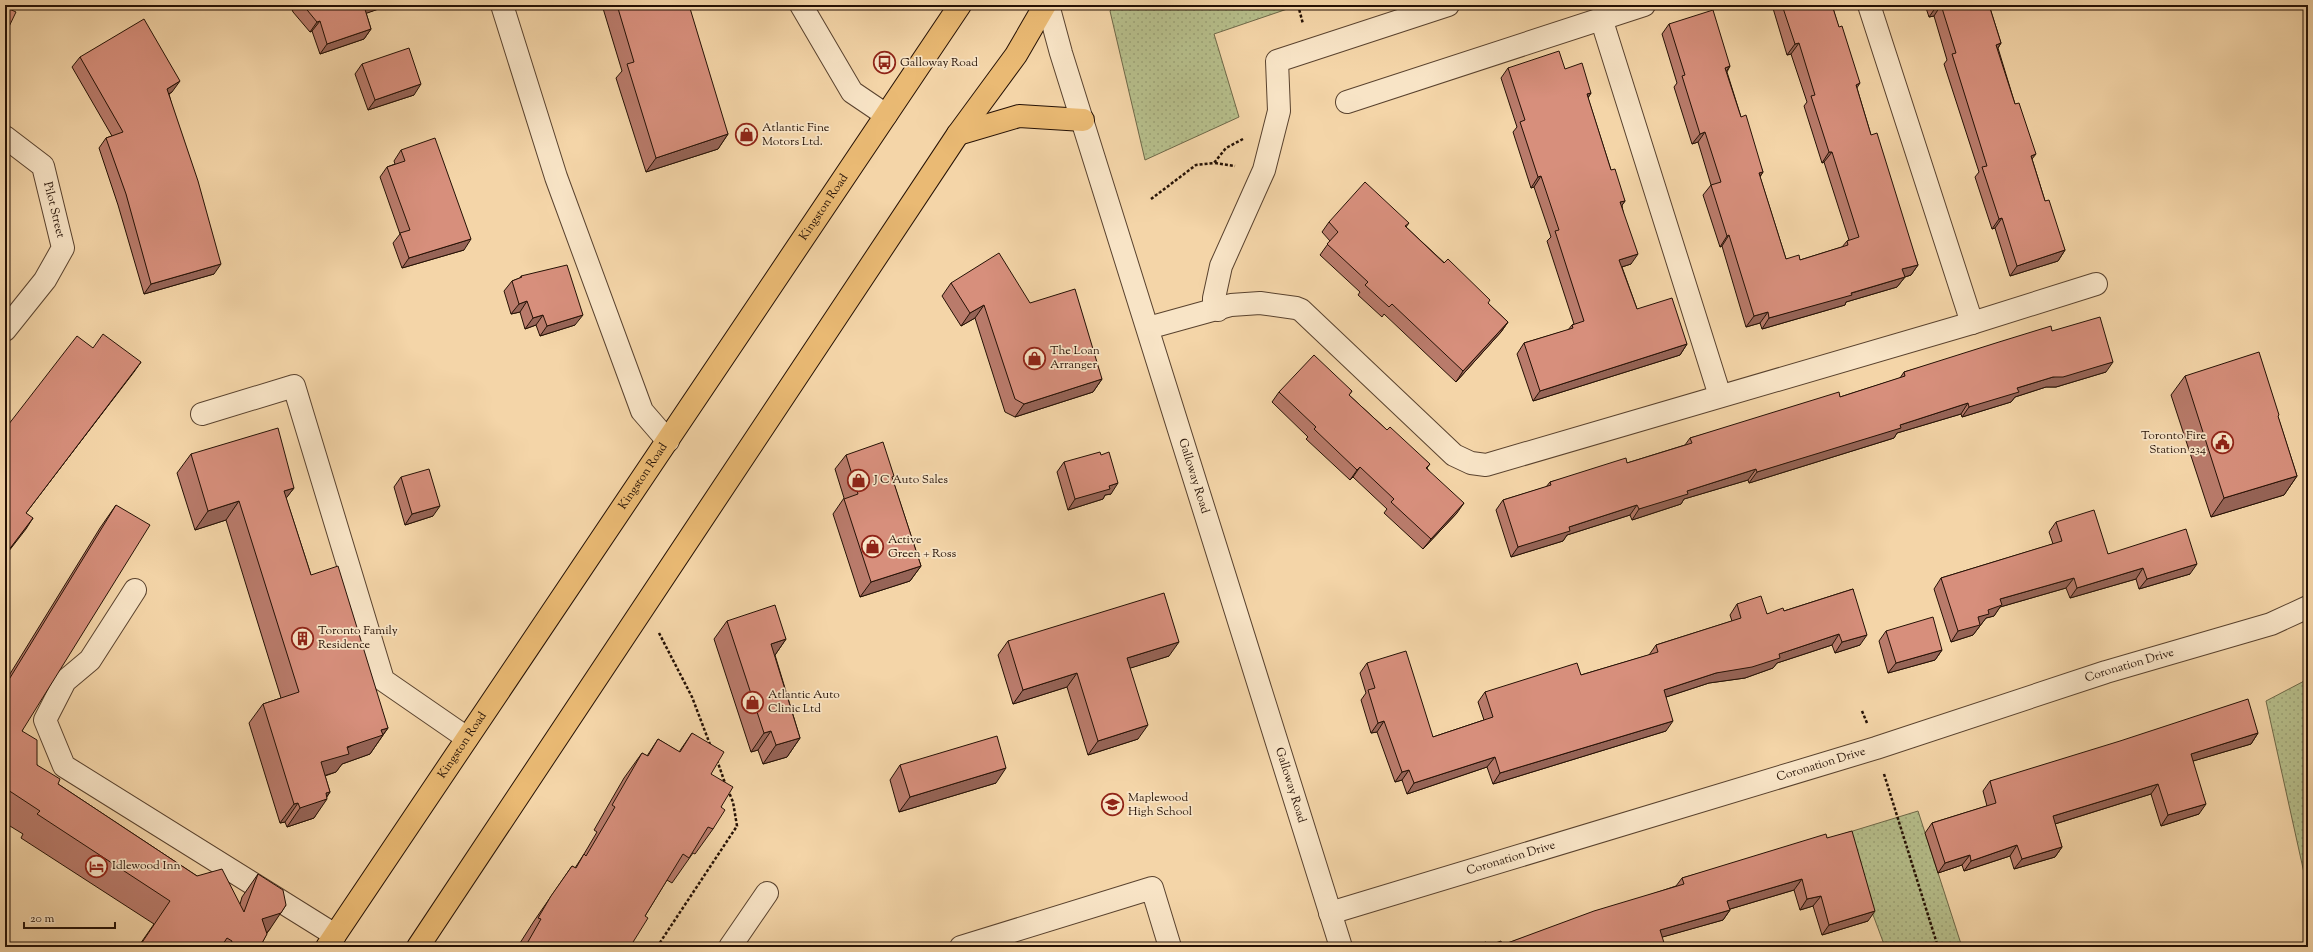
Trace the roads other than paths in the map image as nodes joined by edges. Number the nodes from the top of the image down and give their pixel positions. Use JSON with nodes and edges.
{"nodes":[{"id":1,"x":502,"y":5,"type":"edge"},
{"id":2,"x":801,"y":5,"type":"edge"},
{"id":3,"x":960,"y":5,"type":"edge"},
{"id":4,"x":1045,"y":5,"type":"edge"},
{"id":5,"x":1048,"y":5,"type":"edge"},
{"id":6,"x":1448,"y":5,"type":"edge"},
{"id":7,"x":1644,"y":5,"type":"edge"},
{"id":8,"x":1869,"y":5,"type":"edge"},
{"id":9,"x":1601,"y":18,"type":"junction"},
{"id":10,"x":1347,"y":102,"type":"dead end"},
{"id":11,"x":886,"y":115,"type":"junction"},
{"id":12,"x":1084,"y":120,"type":"junction"},
{"id":13,"x":958,"y":134,"type":"junction"},
{"id":14,"x":5,"y":137,"type":"edge"},
{"id":15,"x":2096,"y":284,"type":"dead end"},
{"id":16,"x":1218,"y":310,"type":"junction"},
{"id":17,"x":1972,"y":323,"type":"junction"},
{"id":18,"x":1148,"y":328,"type":"junction"},
{"id":19,"x":5,"y":330,"type":"edge"},
{"id":20,"x":1720,"y":396,"type":"junction"},
{"id":21,"x":202,"y":414,"type":"dead end"},
{"id":22,"x":668,"y":442,"type":"junction"},
{"id":23,"x":135,"y":590,"type":"dead end"},
{"id":24,"x":2308,"y":607,"type":"edge"},
{"id":25,"x":467,"y":738,"type":"junction"},
{"id":26,"x":767,"y":893,"type":"dead end"},
{"id":27,"x":1330,"y":913,"type":"junction"},
{"id":28,"x":331,"y":941,"type":"edge"},
{"id":29,"x":418,"y":947,"type":"edge"},
{"id":30,"x":730,"y":947,"type":"edge"},
{"id":31,"x":961,"y":947,"type":"edge"},
{"id":32,"x":1170,"y":947,"type":"edge"},
{"id":33,"x":1341,"y":947,"type":"edge"}],
"edges":[{"from":1,"to":22,"type":"street"},
{"from":2,"to":11,"type":"street"},
{"from":3,"to":11,"type":"main road","name":"Kingston Road"},
{"from":4,"to":13,"type":"main road"},
{"from":5,"to":12,"type":"street","name":"Galloway Road"},
{"from":6,"to":16,"type":"street"},
{"from":7,"to":9,"type":"street"},
{"from":8,"to":17,"type":"street"},
{"from":9,"to":10,"type":"street"},
{"from":9,"to":20,"type":"street"},
{"from":11,"to":22,"type":"main road","name":"Kingston Road"},
{"from":12,"to":13,"type":"main road"},
{"from":12,"to":18,"type":"street","name":"Galloway Road"},
{"from":13,"to":29,"type":"main road"},
{"from":14,"to":19,"type":"street","name":"Pilot Street"},
{"from":15,"to":17,"type":"street"},
{"from":16,"to":18,"type":"street"},
{"from":16,"to":20,"type":"street"},
{"from":17,"to":20,"type":"street"},
{"from":18,"to":27,"type":"street","name":"Galloway Road"},
{"from":21,"to":25,"type":"street"},
{"from":22,"to":25,"type":"main road","name":"Kingston Road"},
{"from":23,"to":28,"type":"street"},
{"from":24,"to":27,"type":"street","name":"Coronation Drive"},
{"from":25,"to":28,"type":"main road","name":"Kingston Road"},
{"from":26,"to":30,"type":"street"},
{"from":27,"to":33,"type":"street","name":"Galloway Road"},
{"from":31,"to":32,"type":"street"}]}
